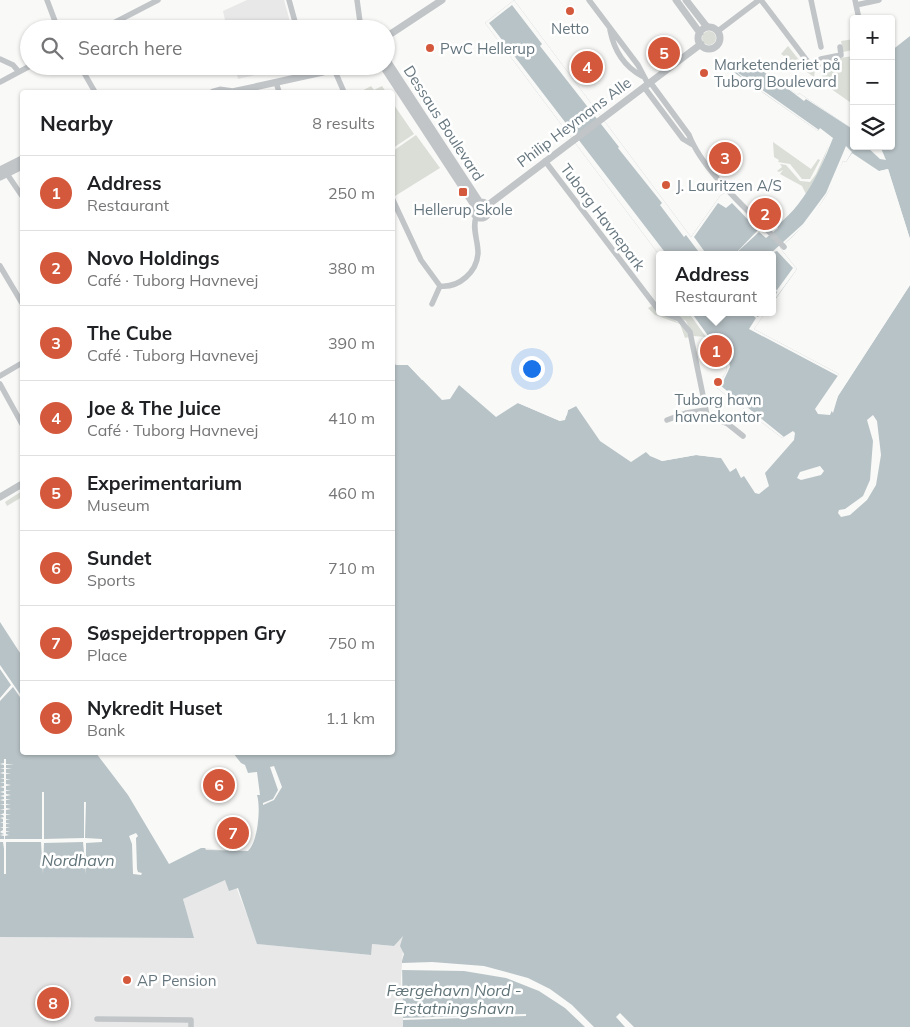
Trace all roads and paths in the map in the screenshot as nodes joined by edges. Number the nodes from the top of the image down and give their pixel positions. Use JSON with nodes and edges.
{"nodes":[{"id":1,"x":47,"y":0,"type":"edge"},
{"id":2,"x":158,"y":0,"type":"edge"},
{"id":3,"x":289,"y":0,"type":"edge"},
{"id":4,"x":357,"y":0,"type":"edge"},
{"id":5,"x":442,"y":0,"type":"edge"},
{"id":6,"x":589,"y":0,"type":"edge"},
{"id":7,"x":676,"y":0,"type":"edge"},
{"id":8,"x":686,"y":0,"type":"edge"},
{"id":9,"x":760,"y":0,"type":"edge"},
{"id":10,"x":811,"y":0,"type":"edge"},
{"id":11,"x":879,"y":0,"type":"edge"},
{"id":12,"x":856,"y":2,"type":"edge"},
{"id":13,"x":858,"y":15,"type":"edge"},
{"id":14,"x":55,"y":20,"type":"edge"},
{"id":15,"x":119,"y":20,"type":"edge"},
{"id":16,"x":295,"y":20,"type":"edge"},
{"id":17,"x":360,"y":20,"type":"edge"},
{"id":18,"x":707,"y":27,"type":"junction"},
{"id":19,"x":609,"y":28,"type":"junction"},
{"id":20,"x":395,"y":31,"type":"edge"},
{"id":21,"x":718,"y":31,"type":"junction"},
{"id":22,"x":700,"y":32,"type":"junction"},
{"id":23,"x":701,"y":44,"type":"junction"},
{"id":24,"x":821,"y":47,"type":"dead end"},
{"id":25,"x":840,"y":47,"type":"dead end"},
{"id":26,"x":0,"y":59,"type":"edge"},
{"id":27,"x":19,"y":72,"type":"joint"},
{"id":28,"x":395,"y":73,"type":"edge"},
{"id":29,"x":85,"y":75,"type":"edge"},
{"id":30,"x":309,"y":75,"type":"edge"},
{"id":31,"x":339,"y":75,"type":"edge"},
{"id":32,"x":389,"y":75,"type":"edge"},
{"id":33,"x":306,"y":76,"type":"joint"},
{"id":34,"x":642,"y":76,"type":"junction"},
{"id":35,"x":0,"y":82,"type":"edge"},
{"id":36,"x":276,"y":82,"type":"junction"},
{"id":37,"x":647,"y":84,"type":"junction"},
{"id":38,"x":94,"y":90,"type":"edge"},
{"id":39,"x":242,"y":90,"type":"edge"},
{"id":40,"x":279,"y":90,"type":"edge"},
{"id":41,"x":343,"y":90,"type":"edge"},
{"id":42,"x":20,"y":160,"type":"edge"},
{"id":43,"x":545,"y":161,"type":"junction"},
{"id":44,"x":20,"y":167,"type":"edge"},
{"id":45,"x":3,"y":172,"type":"edge"},
{"id":46,"x":20,"y":193,"type":"edge"},
{"id":47,"x":477,"y":203,"type":"junction"},
{"id":48,"x":395,"y":204,"type":"edge"},
{"id":49,"x":488,"y":205,"type":"junction"},
{"id":50,"x":476,"y":216,"type":"junction"},
{"id":51,"x":784,"y":247,"type":"dead end"},
{"id":52,"x":0,"y":266,"type":"edge"},
{"id":53,"x":440,"y":286,"type":"junction"},
{"id":54,"x":20,"y":293,"type":"edge"},
{"id":55,"x":432,"y":304,"type":"dead end"},
{"id":56,"x":656,"y":307,"type":"edge"},
{"id":57,"x":671,"y":316,"type":"edge"},
{"id":58,"x":20,"y":364,"type":"edge"},
{"id":59,"x":0,"y":376,"type":"edge"},
{"id":60,"x":0,"y":384,"type":"edge"},
{"id":61,"x":706,"y":410,"type":"junction"},
{"id":62,"x":20,"y":420,"type":"edge"},
{"id":63,"x":667,"y":420,"type":"dead end"},
{"id":64,"x":743,"y":436,"type":"dead end"},
{"id":65,"x":20,"y":485,"type":"edge"},
{"id":66,"x":0,"y":497,"type":"edge"},
{"id":67,"x":97,"y":1019,"type":"dead end"},
{"id":68,"x":191,"y":1027,"type":"edge"}],
"edges":[{"from":1,"to":14,"type":"street"},
{"from":2,"to":15,"type":"street"},
{"from":3,"to":16,"type":"street"},
{"from":4,"to":17,"type":"street"},
{"from":5,"to":20,"type":"street"},
{"from":6,"to":19,"type":"street"},
{"from":7,"to":22,"type":"street"},
{"from":8,"to":18,"type":"street"},
{"from":9,"to":21,"type":"street"},
{"from":9,"to":25,"type":"street"},
{"from":10,"to":24,"type":"street"},
{"from":11,"to":12,"type":"street"},
{"from":12,"to":13,"type":"street"},
{"from":18,"to":21,"type":"street"},
{"from":18,"to":22,"type":"street"},
{"from":19,"to":34,"type":"street"},
{"from":19,"to":34,"type":"street"},
{"from":21,"to":23,"type":"street"},
{"from":22,"to":23,"type":"street"},
{"from":23,"to":37,"type":"street","name":"Philip Heymans Alle"},
{"from":26,"to":27,"type":"street"},
{"from":27,"to":35,"type":"street"},
{"from":28,"to":47,"type":"street","name":"Dessaus Boulevard"},
{"from":29,"to":38,"type":"street"},
{"from":30,"to":33,"type":"street"},
{"from":31,"to":41,"type":"street"},
{"from":32,"to":47,"type":"street","name":"Dessaus Boulevard"},
{"from":33,"to":36,"type":"street"},
{"from":34,"to":37,"type":"street"},
{"from":36,"to":39,"type":"street"},
{"from":36,"to":40,"type":"street"},
{"from":37,"to":43,"type":"street","name":"Philip Heymans Alle"},
{"from":37,"to":51,"type":"street"},
{"from":42,"to":45,"type":"street"},
{"from":43,"to":49,"type":"street","name":"Philip Heymans Alle"},
{"from":43,"to":56,"type":"street","name":"Tuborg Havnepark"},
{"from":44,"to":45,"type":"street"},
{"from":45,"to":46,"type":"street"},
{"from":47,"to":49,"type":"street"},
{"from":47,"to":50,"type":"street"},
{"from":48,"to":53,"type":"street"},
{"from":49,"to":50,"type":"street"},
{"from":50,"to":53,"type":"street"},
{"from":52,"to":54,"type":"street"},
{"from":53,"to":55,"type":"street"},
{"from":57,"to":61,"type":"street","name":"Tuborg Havnepark"},
{"from":58,"to":59,"type":"street"},
{"from":60,"to":62,"type":"street"},
{"from":61,"to":63,"type":"street"},
{"from":61,"to":64,"type":"street"},
{"from":65,"to":66,"type":"street"},
{"from":67,"to":68,"type":"street"}]}
